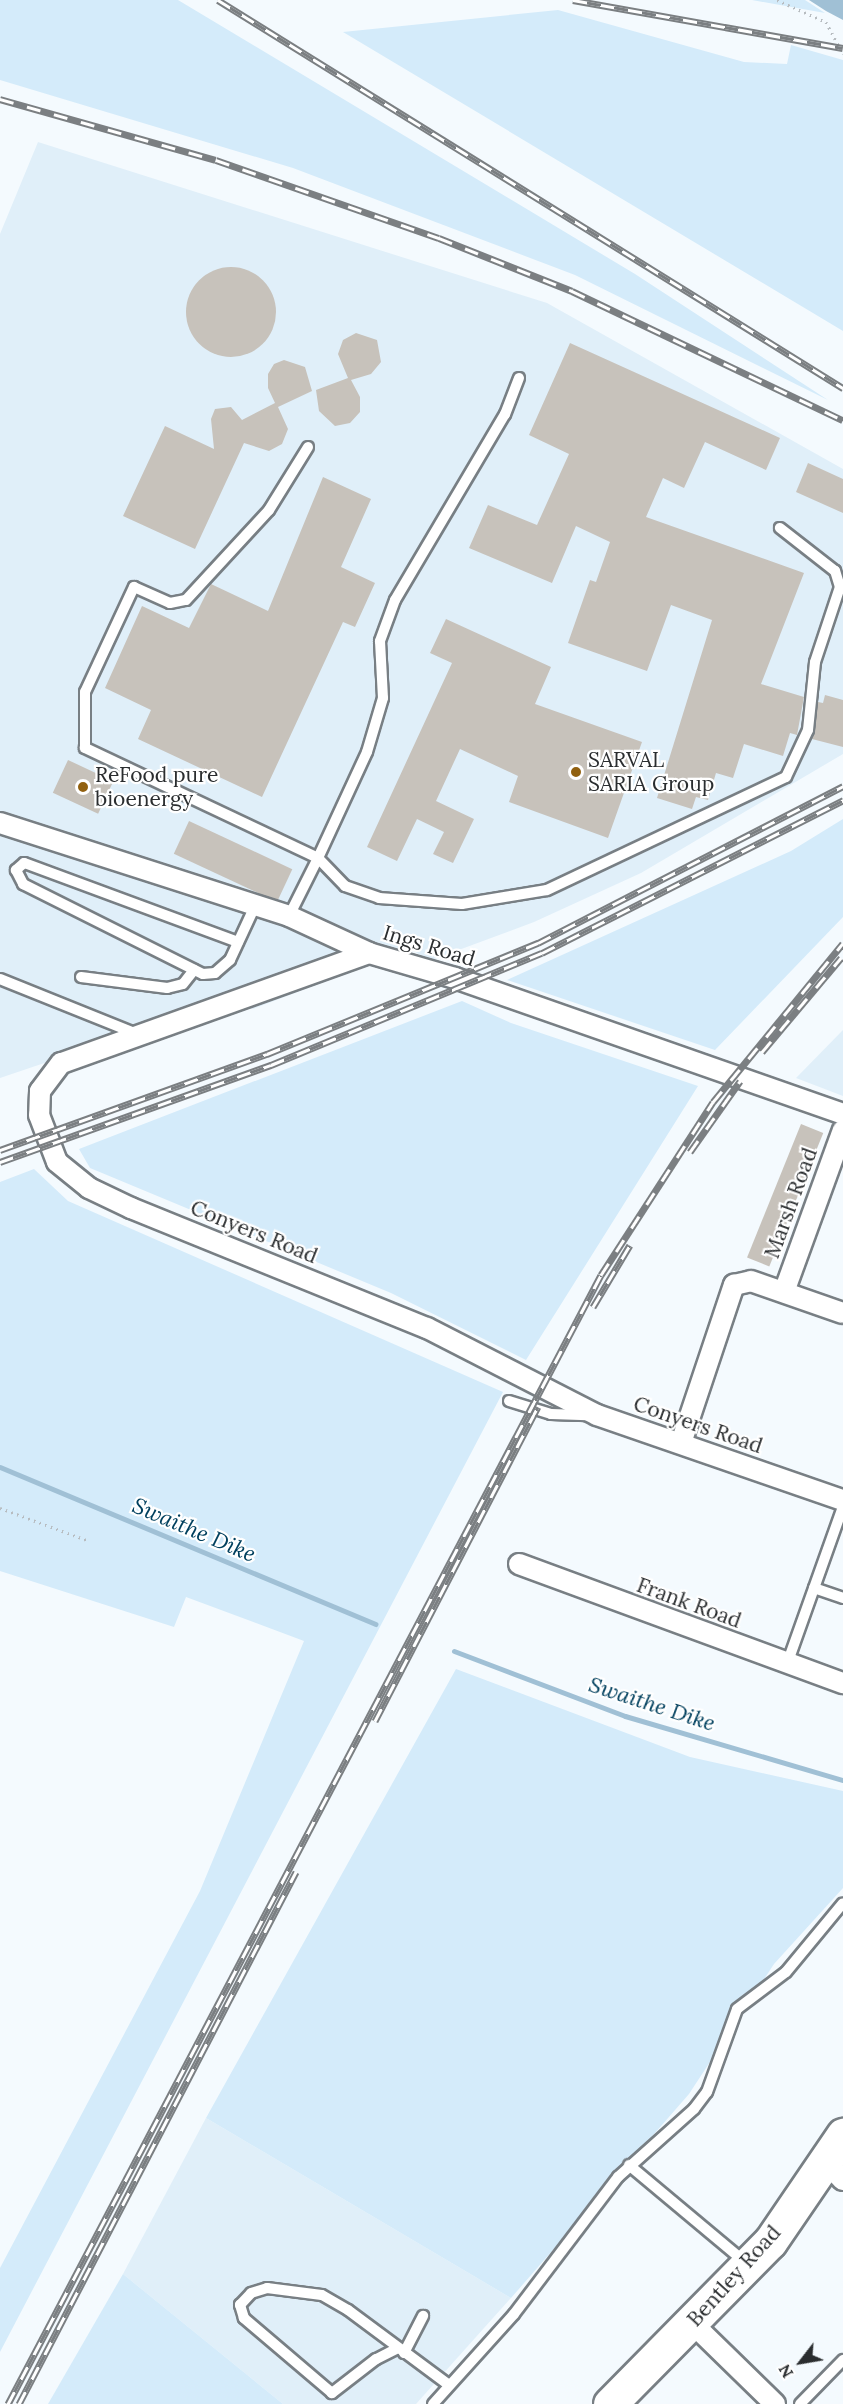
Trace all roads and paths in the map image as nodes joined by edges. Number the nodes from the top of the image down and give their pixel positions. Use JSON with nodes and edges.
{"nodes":[{"id":1,"x":777,"y":0,"type":"edge"},
{"id":2,"x":843,"y":54,"type":"edge"},
{"id":3,"x":519,"y":378,"type":"dead end"},
{"id":4,"x":308,"y":447,"type":"dead end"},
{"id":5,"x":780,"y":528,"type":"dead end"},
{"id":6,"x":0,"y":823,"type":"edge"},
{"id":7,"x":318,"y":858,"type":"junction"},
{"id":8,"x":255,"y":906,"type":"junction"},
{"id":9,"x":289,"y":916,"type":"junction"},
{"id":10,"x":238,"y":942,"type":"junction"},
{"id":11,"x":369,"y":953,"type":"junction"},
{"id":12,"x":194,"y":970,"type":"junction"},
{"id":13,"x":81,"y":977,"type":"dead end"},
{"id":14,"x":0,"y":979,"type":"edge"},
{"id":15,"x":142,"y":1036,"type":"junction"},
{"id":16,"x":843,"y":1114,"type":"edge"},
{"id":17,"x":843,"y":1130,"type":"edge"},
{"id":18,"x":784,"y":1292,"type":"junction"},
{"id":19,"x":843,"y":1313,"type":"edge"},
{"id":20,"x":509,"y":1401,"type":"dead end"},
{"id":21,"x":597,"y":1416,"type":"junction"},
{"id":22,"x":681,"y":1443,"type":"junction"},
{"id":23,"x":843,"y":1500,"type":"edge"},
{"id":24,"x":843,"y":1507,"type":"edge"},
{"id":25,"x":0,"y":1508,"type":"edge"},
{"id":26,"x":88,"y":1541,"type":"dead end"},
{"id":27,"x":519,"y":1564,"type":"dead end"},
{"id":28,"x":814,"y":1588,"type":"junction"},
{"id":29,"x":843,"y":1598,"type":"edge"},
{"id":30,"x":788,"y":1664,"type":"junction"},
{"id":31,"x":843,"y":1683,"type":"edge"},
{"id":32,"x":841,"y":1908,"type":"edge"},
{"id":33,"x":843,"y":2135,"type":"edge"},
{"id":34,"x":630,"y":2165,"type":"junction"},
{"id":35,"x":834,"y":2171,"type":"edge"},
{"id":36,"x":748,"y":2265,"type":"junction"},
{"id":37,"x":423,"y":2316,"type":"dead end"},
{"id":38,"x":692,"y":2323,"type":"junction"},
{"id":39,"x":401,"y":2351,"type":"junction"},
{"id":40,"x":843,"y":2360,"type":"edge"},
{"id":41,"x":448,"y":2385,"type":"junction"},
{"id":42,"x":433,"y":2404,"type":"edge"},
{"id":43,"x":610,"y":2404,"type":"edge"},
{"id":44,"x":775,"y":2404,"type":"edge"},
{"id":45,"x":800,"y":2404,"type":"edge"}],
"edges":[{"from":1,"to":2,"type":"path"},
{"from":3,"to":7,"type":"lane"},
{"from":4,"to":7,"type":"lane"},
{"from":5,"to":7,"type":"lane"},
{"from":6,"to":8,"type":"street","name":"Ings Road"},
{"from":7,"to":9,"type":"lane"},
{"from":8,"to":9,"type":"street","name":"Ings Road"},
{"from":8,"to":10,"type":"lane"},
{"from":9,"to":11,"type":"street","name":"Ings Road"},
{"from":10,"to":12,"type":"lane"},
{"from":10,"to":12,"type":"lane"},
{"from":11,"to":15,"type":"street","name":"Conyers Road"},
{"from":11,"to":16,"type":"street","name":"Ings Road"},
{"from":12,"to":13,"type":"lane"},
{"from":14,"to":15,"type":"lane"},
{"from":15,"to":21,"type":"street","name":"Conyers Road"},
{"from":17,"to":18,"type":"street","name":"Marsh Road"},
{"from":18,"to":19,"type":"street"},
{"from":18,"to":22,"type":"street"},
{"from":20,"to":21,"type":"lane"},
{"from":21,"to":22,"type":"street","name":"Conyers Road"},
{"from":22,"to":23,"type":"street","name":"Conyers Road"},
{"from":24,"to":28,"type":"lane"},
{"from":25,"to":26,"type":"path"},
{"from":27,"to":30,"type":"street","name":"Frank Road"},
{"from":28,"to":29,"type":"lane"},
{"from":28,"to":30,"type":"lane"},
{"from":30,"to":31,"type":"street","name":"Frank Road"},
{"from":32,"to":34,"type":"lane"},
{"from":33,"to":35,"type":"highway","name":"Bentley Road"},
{"from":34,"to":36,"type":"lane"},
{"from":34,"to":41,"type":"lane"},
{"from":35,"to":36,"type":"highway","name":"Bentley Road"},
{"from":36,"to":38,"type":"highway","name":"Bentley Road"},
{"from":37,"to":39,"type":"lane"},
{"from":38,"to":43,"type":"highway","name":"Bentley Road"},
{"from":38,"to":44,"type":"street"},
{"from":39,"to":39,"type":"lane"},
{"from":39,"to":41,"type":"lane"},
{"from":40,"to":45,"type":"lane"},
{"from":41,"to":42,"type":"lane"}]}
